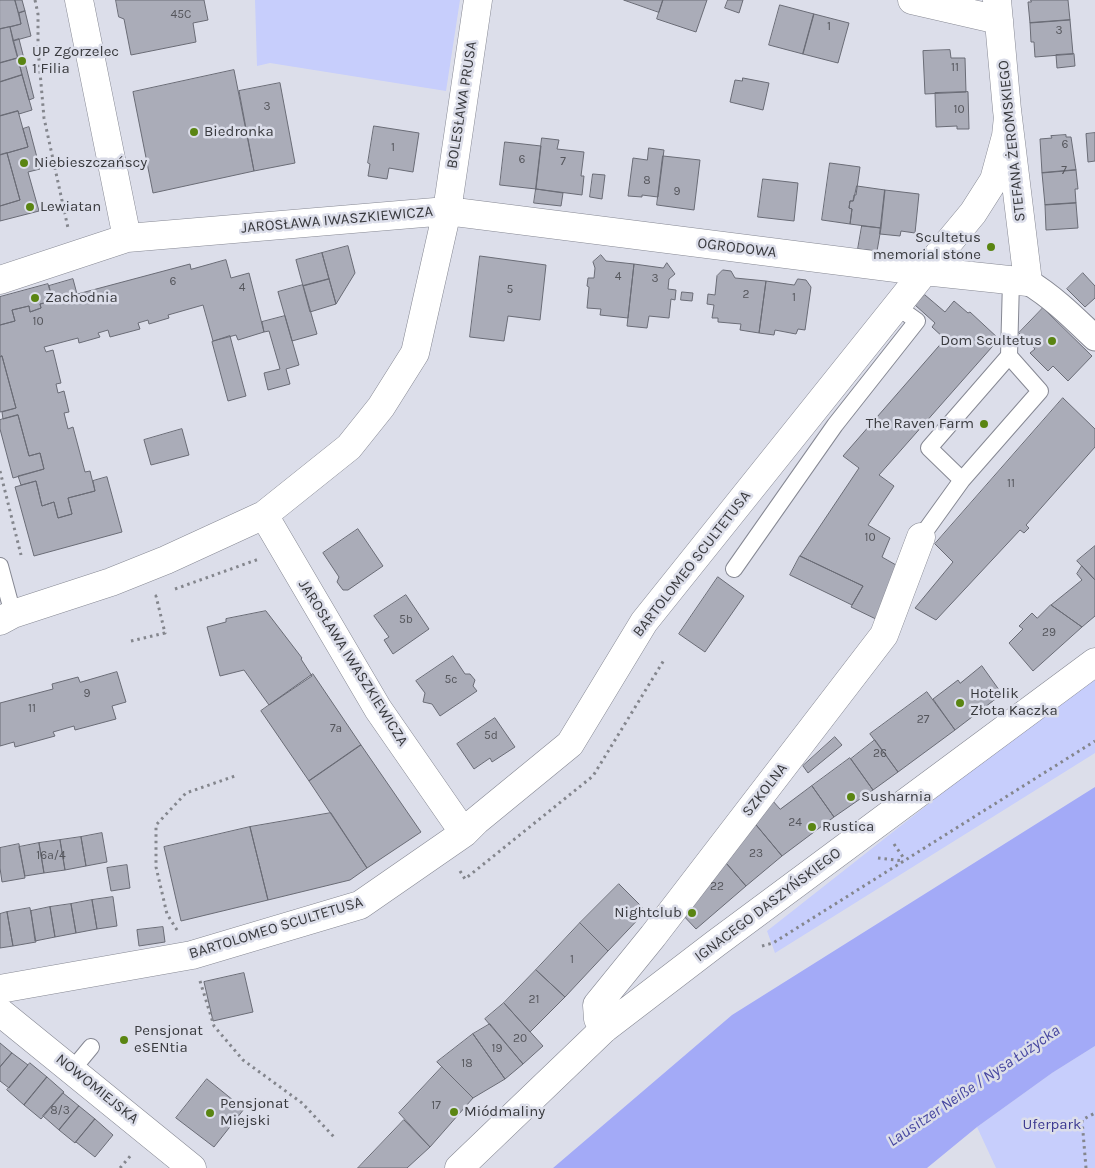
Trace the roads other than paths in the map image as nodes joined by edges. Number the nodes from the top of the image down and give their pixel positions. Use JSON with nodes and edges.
{"nodes":[{"id":1,"x":79,"y":0,"type":"edge"},
{"id":2,"x":478,"y":0,"type":"edge"},
{"id":3,"x":912,"y":0,"type":"edge"},
{"id":4,"x":998,"y":10,"type":"edge"},
{"id":5,"x":1008,"y":117,"type":"junction"},
{"id":6,"x":446,"y":211,"type":"junction"},
{"id":7,"x":127,"y":238,"type":"junction"},
{"id":8,"x":924,"y":272,"type":"junction"},
{"id":9,"x":0,"y":280,"type":"edge"},
{"id":10,"x":1020,"y":282,"type":"junction"},
{"id":11,"x":896,"y":306,"type":"junction"},
{"id":12,"x":1095,"y":338,"type":"edge"},
{"id":13,"x":1009,"y":356,"type":"junction"},
{"id":14,"x":962,"y":480,"type":"junction"},
{"id":15,"x":264,"y":515,"type":"junction"},
{"id":16,"x":921,"y":537,"type":"joint"},
{"id":17,"x":0,"y":566,"type":"edge"},
{"id":18,"x":734,"y":569,"type":"dead end"},
{"id":19,"x":6,"y":618,"type":"edge"},
{"id":20,"x":1095,"y":662,"type":"edge"},
{"id":21,"x":464,"y":833,"type":"junction"},
{"id":22,"x":0,"y":990,"type":"edge"},
{"id":23,"x":0,"y":1012,"type":"edge"},
{"id":24,"x":604,"y":1029,"type":"junction"},
{"id":25,"x":91,"y":1048,"type":"dead end"},
{"id":26,"x":72,"y":1070,"type":"junction"},
{"id":27,"x":192,"y":1168,"type":"edge"},
{"id":28,"x":459,"y":1168,"type":"edge"}],
"edges":[{"from":1,"to":7,"type":"street"},
{"from":2,"to":6,"type":"street","name":"BOLESŁAWA PRUSA"},
{"from":3,"to":4,"type":"street"},
{"from":4,"to":5,"type":"street","name":"STEFANA ŻEROMSKIEGO"},
{"from":5,"to":8,"type":"street","name":"BARTOLOMEO SCULTETUSA"},
{"from":5,"to":10,"type":"street","name":"STEFANA ŻEROMSKIEGO"},
{"from":6,"to":7,"type":"street","name":"JAROSŁAWA IWASZKIEWICZA"},
{"from":6,"to":8,"type":"street","name":"OGRODOWA"},
{"from":6,"to":15,"type":"street","name":"JAROSŁAWA IWASZKIEWICZA"},
{"from":7,"to":9,"type":"street","name":"JAROSŁAWA IWASZKIEWICZA"},
{"from":8,"to":10,"type":"street","name":"OGRODOWA"},
{"from":8,"to":11,"type":"street","name":"BARTOLOMEO SCULTETUSA"},
{"from":10,"to":12,"type":"street"},
{"from":10,"to":13,"type":"lane"},
{"from":11,"to":18,"type":"lane"},
{"from":11,"to":21,"type":"street","name":"BARTOLOMEO SCULTETUSA"},
{"from":13,"to":14,"type":"lane"},
{"from":13,"to":14,"type":"lane"},
{"from":14,"to":16,"type":"lane"},
{"from":15,"to":19,"type":"street","name":"JAROSŁAWA IWASZKIEWICZA"},
{"from":15,"to":21,"type":"street","name":"JAROSŁAWA IWASZKIEWICZA"},
{"from":16,"to":24,"type":"street","name":"SZKOLNA"},
{"from":17,"to":19,"type":"lane","name":"JAROSŁAWA IWASZKIEWICZA"},
{"from":20,"to":24,"type":"street","name":"IGNACEGO DASZYŃSKIEGO"},
{"from":21,"to":22,"type":"street","name":"BARTOLOMEO SCULTETUSA"},
{"from":23,"to":26,"type":"street","name":"NOWOMIEJSKA"},
{"from":24,"to":28,"type":"street","name":"IGNACEGO DASZYŃSKIEGO"},
{"from":25,"to":26,"type":"lane"},
{"from":26,"to":27,"type":"street","name":"NOWOMIEJSKA"}]}
